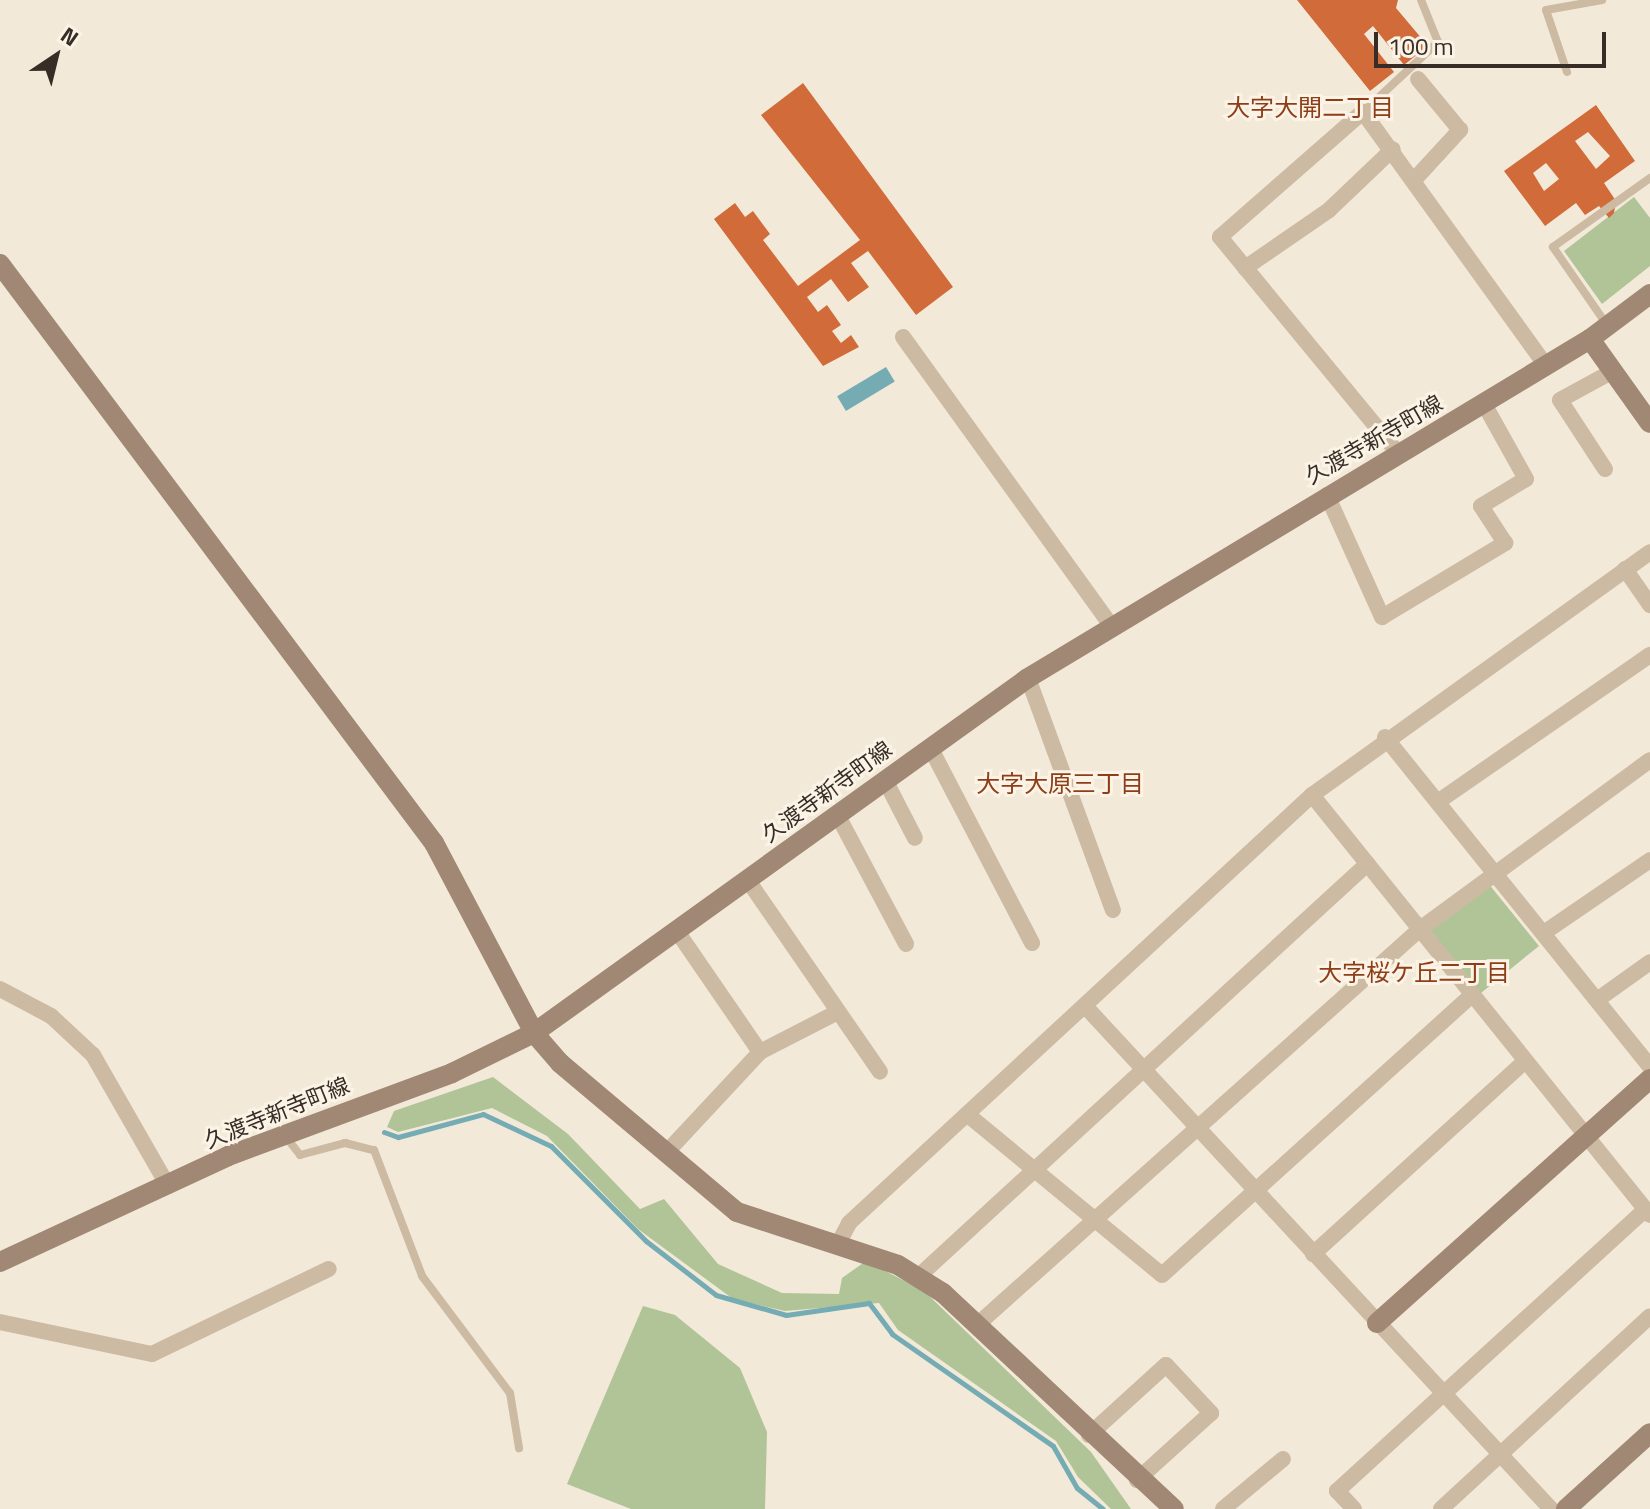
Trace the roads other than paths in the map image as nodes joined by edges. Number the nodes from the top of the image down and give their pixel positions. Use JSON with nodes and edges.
{"nodes":[{"id":1,"x":1421,"y":0,"type":"edge"},
{"id":2,"x":1602,"y":0,"type":"edge"},
{"id":3,"x":1567,"y":72,"type":"dead end"},
{"id":4,"x":1418,"y":79,"type":"dead end"},
{"id":5,"x":1363,"y":112,"type":"junction"},
{"id":6,"x":1393,"y":149,"type":"junction"},
{"id":7,"x":1650,"y":178,"type":"edge"},
{"id":8,"x":1415,"y":179,"type":"junction"},
{"id":9,"x":0,"y":264,"type":"edge"},
{"id":10,"x":1245,"y":268,"type":"junction"},
{"id":11,"x":1650,"y":294,"type":"edge"},
{"id":12,"x":1608,"y":326,"type":"junction"},
{"id":13,"x":903,"y":337,"type":"dead end"},
{"id":14,"x":1590,"y":339,"type":"junction"},
{"id":15,"x":1546,"y":366,"type":"junction"},
{"id":16,"x":1613,"y":371,"type":"junction"},
{"id":17,"x":1484,"y":404,"type":"junction"},
{"id":18,"x":1650,"y":423,"type":"edge"},
{"id":19,"x":1398,"y":453,"type":"junction"},
{"id":20,"x":1605,"y":469,"type":"dead end"},
{"id":21,"x":1327,"y":495,"type":"junction"},
{"id":22,"x":1650,"y":552,"type":"edge"},
{"id":23,"x":1625,"y":569,"type":"junction"},
{"id":24,"x":1650,"y":605,"type":"edge"},
{"id":25,"x":1111,"y":625,"type":"junction"},
{"id":26,"x":1650,"y":655,"type":"edge"},
{"id":27,"x":1028,"y":678,"type":"junction"},
{"id":28,"x":1385,"y":737,"type":"junction"},
{"id":29,"x":930,"y":747,"type":"junction"},
{"id":30,"x":1650,"y":760,"type":"edge"},
{"id":31,"x":885,"y":780,"type":"junction"},
{"id":32,"x":1312,"y":795,"type":"junction"},
{"id":33,"x":1439,"y":801,"type":"junction"},
{"id":34,"x":838,"y":816,"type":"junction"},
{"id":35,"x":915,"y":838,"type":"dead end"},
{"id":36,"x":1650,"y":860,"type":"edge"},
{"id":37,"x":1367,"y":864,"type":"junction"},
{"id":38,"x":1495,"y":868,"type":"junction"},
{"id":39,"x":747,"y":879,"type":"junction"},
{"id":40,"x":1113,"y":910,"type":"dead end"},
{"id":41,"x":1420,"y":929,"type":"junction"},
{"id":42,"x":676,"y":930,"type":"junction"},
{"id":43,"x":1545,"y":932,"type":"junction"},
{"id":44,"x":1032,"y":943,"type":"dead end"},
{"id":45,"x":906,"y":944,"type":"dead end"},
{"id":46,"x":1650,"y":962,"type":"edge"},
{"id":47,"x":0,"y":989,"type":"edge"},
{"id":48,"x":1472,"y":995,"type":"junction"},
{"id":49,"x":1597,"y":1000,"type":"junction"},
{"id":50,"x":1085,"y":1006,"type":"junction"},
{"id":51,"x":836,"y":1013,"type":"junction"},
{"id":52,"x":534,"y":1033,"type":"junction"},
{"id":53,"x":760,"y":1052,"type":"junction"},
{"id":54,"x":1525,"y":1061,"type":"junction"},
{"id":55,"x":1650,"y":1067,"type":"edge"},
{"id":56,"x":1143,"y":1070,"type":"junction"},
{"id":57,"x":880,"y":1072,"type":"dead end"},
{"id":58,"x":1650,"y":1079,"type":"edge"},
{"id":59,"x":968,"y":1115,"type":"junction"},
{"id":60,"x":283,"y":1133,"type":"junction"},
{"id":61,"x":1200,"y":1133,"type":"junction"},
{"id":62,"x":1584,"y":1134,"type":"junction"},
{"id":63,"x":665,"y":1154,"type":"junction"},
{"id":64,"x":1034,"y":1167,"type":"junction"},
{"id":65,"x":168,"y":1186,"type":"junction"},
{"id":66,"x":1255,"y":1192,"type":"junction"},
{"id":67,"x":1648,"y":1212,"type":"edge"},
{"id":68,"x":1099,"y":1222,"type":"junction"},
{"id":69,"x":837,"y":1246,"type":"junction"},
{"id":70,"x":1313,"y":1254,"type":"junction"},
{"id":71,"x":0,"y":1262,"type":"edge"},
{"id":72,"x":329,"y":1269,"type":"dead end"},
{"id":73,"x":919,"y":1276,"type":"junction"},
{"id":74,"x":1650,"y":1316,"type":"edge"},
{"id":75,"x":0,"y":1322,"type":"edge"},
{"id":76,"x":1377,"y":1323,"type":"junction"},
{"id":77,"x":977,"y":1325,"type":"junction"},
{"id":78,"x":1443,"y":1393,"type":"junction"},
{"id":79,"x":1650,"y":1433,"type":"edge"},
{"id":80,"x":1089,"y":1435,"type":"junction"},
{"id":81,"x":519,"y":1448,"type":"dead end"},
{"id":82,"x":1500,"y":1455,"type":"junction"},
{"id":83,"x":1283,"y":1459,"type":"dead end"},
{"id":84,"x":1137,"y":1480,"type":"junction"},
{"id":85,"x":1174,"y":1509,"type":"edge"},
{"id":86,"x":1223,"y":1509,"type":"edge"},
{"id":87,"x":1354,"y":1509,"type":"edge"},
{"id":88,"x":1441,"y":1509,"type":"edge"},
{"id":89,"x":1551,"y":1509,"type":"edge"},
{"id":90,"x":1566,"y":1509,"type":"edge"}],
"edges":[{"from":1,"to":5,"type":"lane"},
{"from":2,"to":3,"type":"lane"},
{"from":4,"to":8,"type":"street"},
{"from":5,"to":6,"type":"street"},
{"from":5,"to":10,"type":"street"},
{"from":6,"to":8,"type":"street"},
{"from":6,"to":10,"type":"street"},
{"from":7,"to":12,"type":"lane"},
{"from":8,"to":15,"type":"street"},
{"from":9,"to":52,"type":"street"},
{"from":10,"to":19,"type":"street"},
{"from":11,"to":12,"type":"street","name":"久渡寺新寺町線"},
{"from":12,"to":14,"type":"street","name":"久渡寺新寺町線"},
{"from":13,"to":25,"type":"street"},
{"from":14,"to":15,"type":"street","name":"久渡寺新寺町線"},
{"from":14,"to":16,"type":"street"},
{"from":15,"to":17,"type":"street","name":"久渡寺新寺町線"},
{"from":16,"to":18,"type":"street"},
{"from":16,"to":20,"type":"street"},
{"from":17,"to":19,"type":"street","name":"久渡寺新寺町線"},
{"from":17,"to":21,"type":"street"},
{"from":19,"to":21,"type":"street","name":"久渡寺新寺町線"},
{"from":21,"to":25,"type":"street","name":"久渡寺新寺町線"},
{"from":22,"to":23,"type":"street"},
{"from":23,"to":24,"type":"street"},
{"from":23,"to":28,"type":"street"},
{"from":25,"to":27,"type":"street","name":"久渡寺新寺町線"},
{"from":26,"to":33,"type":"street"},
{"from":27,"to":29,"type":"street","name":"久渡寺新寺町線"},
{"from":27,"to":40,"type":"street"},
{"from":28,"to":32,"type":"street"},
{"from":28,"to":33,"type":"street"},
{"from":29,"to":31,"type":"street","name":"久渡寺新寺町線"},
{"from":29,"to":44,"type":"street"},
{"from":30,"to":38,"type":"street"},
{"from":31,"to":34,"type":"street","name":"久渡寺新寺町線"},
{"from":31,"to":35,"type":"street"},
{"from":32,"to":37,"type":"street"},
{"from":32,"to":50,"type":"street"},
{"from":33,"to":38,"type":"street"},
{"from":34,"to":39,"type":"street","name":"久渡寺新寺町線"},
{"from":34,"to":45,"type":"street"},
{"from":36,"to":43,"type":"street"},
{"from":37,"to":41,"type":"street"},
{"from":37,"to":56,"type":"street"},
{"from":38,"to":41,"type":"street"},
{"from":38,"to":43,"type":"street"},
{"from":39,"to":42,"type":"street","name":"久渡寺新寺町線"},
{"from":39,"to":51,"type":"street"},
{"from":41,"to":48,"type":"street"},
{"from":41,"to":61,"type":"street"},
{"from":42,"to":52,"type":"street","name":"久渡寺新寺町線"},
{"from":42,"to":53,"type":"street"},
{"from":43,"to":49,"type":"street"},
{"from":46,"to":49,"type":"street"},
{"from":47,"to":65,"type":"street"},
{"from":48,"to":54,"type":"street"},
{"from":48,"to":66,"type":"street"},
{"from":49,"to":55,"type":"street"},
{"from":50,"to":56,"type":"street"},
{"from":50,"to":59,"type":"street"},
{"from":51,"to":53,"type":"street"},
{"from":51,"to":57,"type":"street"},
{"from":52,"to":60,"type":"street","name":"久渡寺新寺町線"},
{"from":52,"to":63,"type":"street"},
{"from":53,"to":63,"type":"street"},
{"from":54,"to":62,"type":"street"},
{"from":54,"to":70,"type":"street"},
{"from":56,"to":61,"type":"street"},
{"from":56,"to":64,"type":"street"},
{"from":58,"to":62,"type":"street"},
{"from":59,"to":64,"type":"street"},
{"from":59,"to":69,"type":"street"},
{"from":60,"to":65,"type":"street","name":"久渡寺新寺町線"},
{"from":60,"to":81,"type":"lane"},
{"from":61,"to":66,"type":"street"},
{"from":61,"to":68,"type":"street"},
{"from":62,"to":67,"type":"street"},
{"from":62,"to":76,"type":"street"},
{"from":63,"to":69,"type":"street"},
{"from":64,"to":68,"type":"street"},
{"from":64,"to":73,"type":"street"},
{"from":65,"to":71,"type":"street","name":"久渡寺新寺町線"},
{"from":66,"to":68,"type":"street"},
{"from":66,"to":70,"type":"street"},
{"from":67,"to":78,"type":"street"},
{"from":68,"to":77,"type":"street"},
{"from":69,"to":73,"type":"street"},
{"from":70,"to":76,"type":"street"},
{"from":72,"to":75,"type":"street"},
{"from":73,"to":77,"type":"street"},
{"from":74,"to":82,"type":"street"},
{"from":76,"to":78,"type":"street"},
{"from":77,"to":80,"type":"street"},
{"from":78,"to":82,"type":"street"},
{"from":78,"to":87,"type":"street"},
{"from":79,"to":90,"type":"street"},
{"from":80,"to":84,"type":"street"},
{"from":80,"to":84,"type":"street"},
{"from":82,"to":88,"type":"street"},
{"from":82,"to":89,"type":"street"},
{"from":83,"to":86,"type":"street"},
{"from":84,"to":85,"type":"street"}]}
